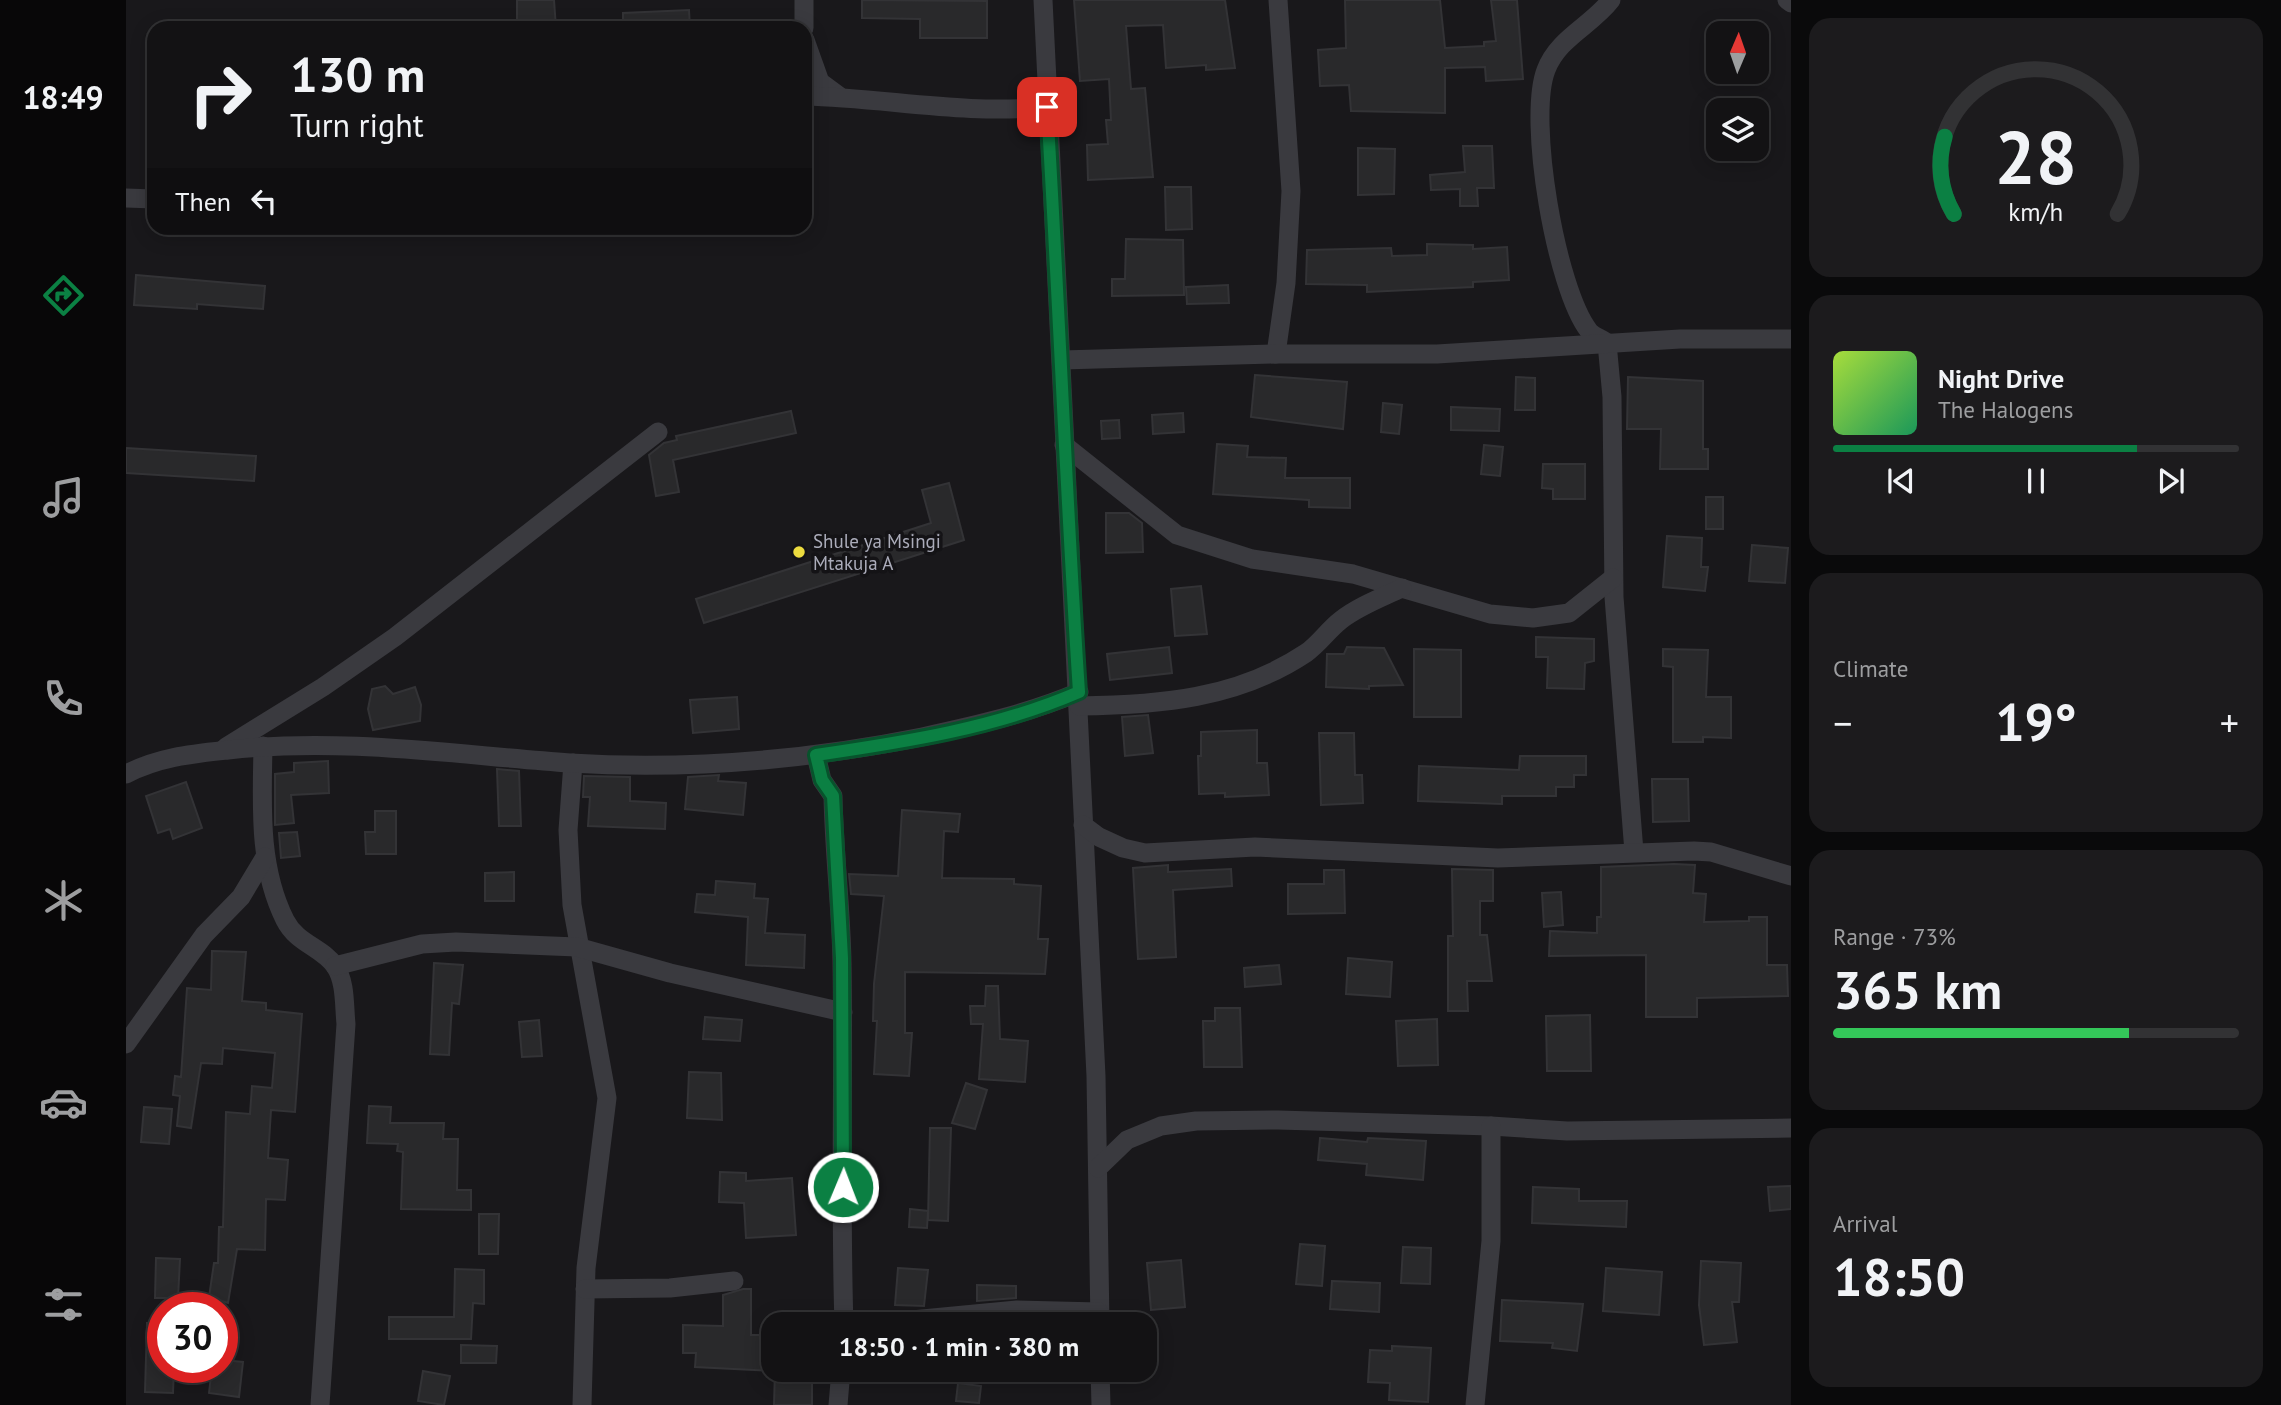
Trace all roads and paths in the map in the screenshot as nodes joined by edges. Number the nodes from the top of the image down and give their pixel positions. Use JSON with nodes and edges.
{"nodes":[{"id":1,"x":804,"y":0,"type":"edge"},
{"id":2,"x":1043,"y":0,"type":"edge"},
{"id":3,"x":1278,"y":0,"type":"edge"},
{"id":4,"x":1611,"y":0,"type":"edge"},
{"id":5,"x":804,"y":21,"type":"edge"},
{"id":6,"x":812,"y":60,"type":"edge"},
{"id":7,"x":812,"y":96,"type":"edge"},
{"id":8,"x":839,"y":96,"type":"junction"},
{"id":9,"x":1047,"y":107,"type":"junction"},
{"id":10,"x":126,"y":198,"type":"edge"},
{"id":11,"x":147,"y":199,"type":"edge"},
{"id":12,"x":1791,"y":339,"type":"edge"},
{"id":13,"x":1607,"y":343,"type":"junction"},
{"id":14,"x":1276,"y":354,"type":"junction"},
{"id":15,"x":1062,"y":360,"type":"junction"},
{"id":16,"x":658,"y":432,"type":"dead end"},
{"id":17,"x":1064,"y":445,"type":"junction"},
{"id":18,"x":1613,"y":578,"type":"junction"},
{"id":19,"x":1402,"y":588,"type":"junction"},
{"id":20,"x":1079,"y":699,"type":"junction"},
{"id":21,"x":263,"y":746,"type":"junction"},
{"id":22,"x":219,"y":751,"type":"junction"},
{"id":23,"x":816,"y":755,"type":"junction"},
{"id":24,"x":573,"y":763,"type":"junction"},
{"id":25,"x":126,"y":774,"type":"edge"},
{"id":26,"x":1083,"y":825,"type":"junction"},
{"id":27,"x":1634,"y":852,"type":"junction"},
{"id":28,"x":265,"y":857,"type":"junction"},
{"id":29,"x":1791,"y":876,"type":"edge"},
{"id":30,"x":577,"y":947,"type":"junction"},
{"id":31,"x":335,"y":966,"type":"junction"},
{"id":32,"x":843,"y":1012,"type":"junction"},
{"id":33,"x":126,"y":1044,"type":"edge"},
{"id":34,"x":1491,"y":1126,"type":"junction"},
{"id":35,"x":1791,"y":1128,"type":"edge"},
{"id":36,"x":1098,"y":1168,"type":"junction"},
{"id":37,"x":734,"y":1281,"type":"dead end"},
{"id":38,"x":585,"y":1289,"type":"junction"},
{"id":39,"x":844,"y":1312,"type":"edge"},
{"id":40,"x":1006,"y":1312,"type":"edge"},
{"id":41,"x":1029,"y":1312,"type":"edge"},
{"id":42,"x":1100,"y":1312,"type":"edge"},
{"id":43,"x":840,"y":1382,"type":"edge"},
{"id":44,"x":1100,"y":1382,"type":"edge"},
{"id":45,"x":320,"y":1405,"type":"edge"},
{"id":46,"x":582,"y":1405,"type":"edge"},
{"id":47,"x":838,"y":1405,"type":"edge"},
{"id":48,"x":1101,"y":1405,"type":"edge"},
{"id":49,"x":1475,"y":1405,"type":"edge"}],
"edges":[{"from":1,"to":5,"type":"street"},
{"from":2,"to":9,"type":"street"},
{"from":3,"to":14,"type":"street"},
{"from":4,"to":13,"type":"street"},
{"from":6,"to":8,"type":"street"},
{"from":7,"to":8,"type":"street"},
{"from":8,"to":9,"type":"street"},
{"from":9,"to":15,"type":"street"},
{"from":10,"to":11,"type":"street"},
{"from":12,"to":13,"type":"street"},
{"from":13,"to":14,"type":"street"},
{"from":13,"to":18,"type":"street"},
{"from":14,"to":15,"type":"street"},
{"from":15,"to":17,"type":"street"},
{"from":16,"to":22,"type":"street"},
{"from":17,"to":19,"type":"street"},
{"from":17,"to":20,"type":"street"},
{"from":18,"to":19,"type":"street"},
{"from":18,"to":27,"type":"street"},
{"from":19,"to":20,"type":"street"},
{"from":20,"to":23,"type":"street"},
{"from":20,"to":26,"type":"street"},
{"from":21,"to":22,"type":"street"},
{"from":21,"to":24,"type":"street"},
{"from":21,"to":28,"type":"street"},
{"from":22,"to":25,"type":"street"},
{"from":23,"to":24,"type":"street"},
{"from":23,"to":32,"type":"street"},
{"from":24,"to":30,"type":"street"},
{"from":26,"to":27,"type":"street"},
{"from":26,"to":36,"type":"street"},
{"from":27,"to":29,"type":"street"},
{"from":28,"to":31,"type":"street"},
{"from":28,"to":33,"type":"street"},
{"from":30,"to":31,"type":"street"},
{"from":30,"to":32,"type":"street"},
{"from":30,"to":38,"type":"street"},
{"from":31,"to":45,"type":"street"},
{"from":32,"to":39,"type":"street"},
{"from":34,"to":35,"type":"street"},
{"from":34,"to":36,"type":"street"},
{"from":34,"to":49,"type":"street"},
{"from":36,"to":42,"type":"street"},
{"from":37,"to":38,"type":"street"},
{"from":38,"to":46,"type":"street"},
{"from":40,"to":41,"type":"street"},
{"from":43,"to":47,"type":"street"},
{"from":44,"to":48,"type":"street"}]}
